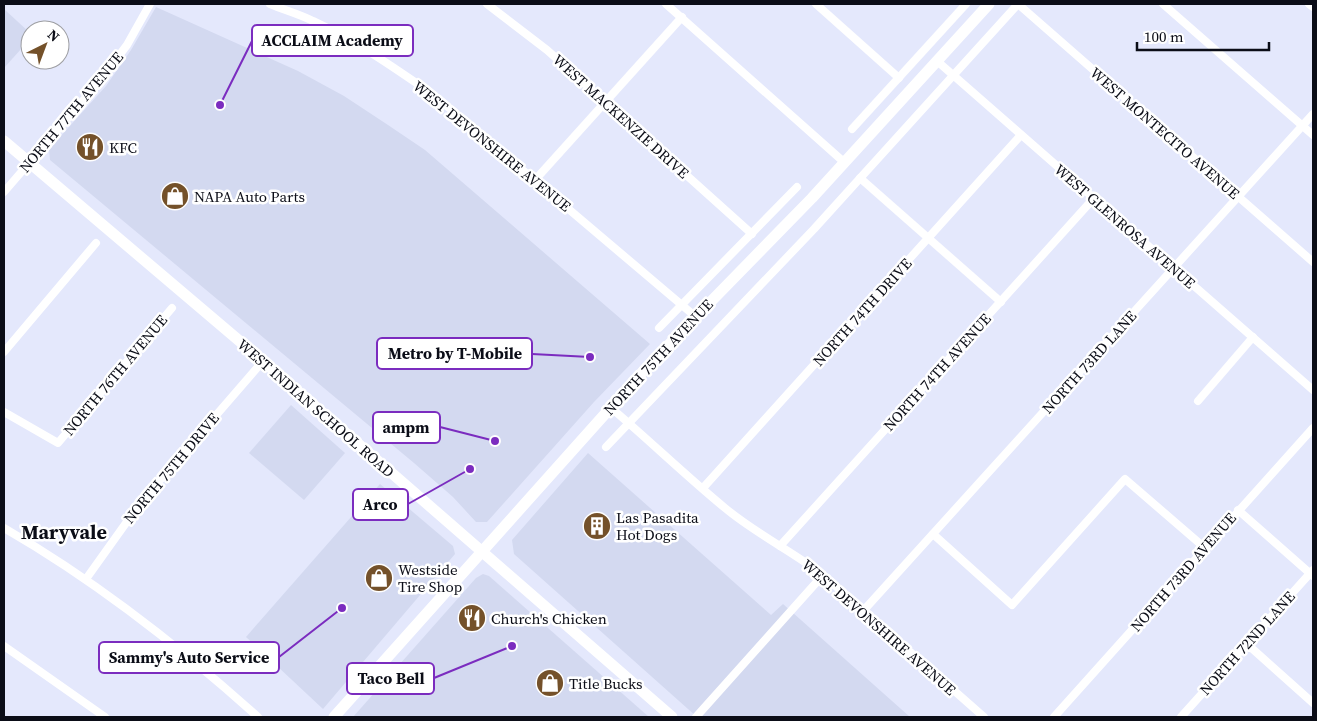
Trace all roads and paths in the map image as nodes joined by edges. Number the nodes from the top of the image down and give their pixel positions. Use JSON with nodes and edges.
{"nodes":[{"id":1,"x":150,"y":4,"type":"edge"},
{"id":2,"x":270,"y":4,"type":"edge"},
{"id":3,"x":487,"y":4,"type":"edge"},
{"id":4,"x":666,"y":4,"type":"edge"},
{"id":5,"x":816,"y":4,"type":"edge"},
{"id":6,"x":966,"y":4,"type":"edge"},
{"id":7,"x":989,"y":4,"type":"edge"},
{"id":8,"x":1018,"y":4,"type":"edge"},
{"id":9,"x":1163,"y":4,"type":"edge"},
{"id":10,"x":1309,"y":4,"type":"edge"},
{"id":11,"x":1313,"y":7,"type":"edge"},
{"id":12,"x":682,"y":17,"type":"junction"},
{"id":13,"x":937,"y":61,"type":"junction"},
{"id":14,"x":953,"y":75,"type":"junction"},
{"id":15,"x":899,"y":78,"type":"junction"},
{"id":16,"x":606,"y":102,"type":"junction"},
{"id":17,"x":1313,"y":114,"type":"edge"},
{"id":18,"x":1303,"y":126,"type":"junction"},
{"id":19,"x":852,"y":129,"type":"dead end"},
{"id":20,"x":1021,"y":135,"type":"junction"},
{"id":21,"x":1313,"y":135,"type":"edge"},
{"id":22,"x":4,"y":141,"type":"edge"},
{"id":23,"x":29,"y":163,"type":"junction"},
{"id":24,"x":845,"y":163,"type":"junction"},
{"id":25,"x":860,"y":178,"type":"junction"},
{"id":26,"x":535,"y":180,"type":"junction"},
{"id":27,"x":797,"y":187,"type":"dead end"},
{"id":28,"x":4,"y":192,"type":"edge"},
{"id":29,"x":1238,"y":197,"type":"junction"},
{"id":30,"x":1094,"y":198,"type":"junction"},
{"id":31,"x":752,"y":234,"type":"junction"},
{"id":32,"x":928,"y":238,"type":"junction"},
{"id":33,"x":96,"y":243,"type":"dead end"},
{"id":34,"x":1313,"y":262,"type":"edge"},
{"id":35,"x":1174,"y":268,"type":"junction"},
{"id":36,"x":1001,"y":302,"type":"junction"},
{"id":37,"x":682,"y":305,"type":"junction"},
{"id":38,"x":172,"y":308,"type":"dead end"},
{"id":39,"x":696,"y":317,"type":"junction"},
{"id":40,"x":659,"y":328,"type":"dead end"},
{"id":41,"x":1253,"y":337,"type":"junction"},
{"id":42,"x":4,"y":352,"type":"edge"},
{"id":43,"x":263,"y":361,"type":"junction"},
{"id":44,"x":1313,"y":390,"type":"edge"},
{"id":45,"x":1198,"y":401,"type":"dead end"},
{"id":46,"x":610,"y":407,"type":"junction"},
{"id":47,"x":4,"y":412,"type":"edge"},
{"id":48,"x":628,"y":422,"type":"junction"},
{"id":49,"x":1313,"y":428,"type":"edge"},
{"id":50,"x":606,"y":447,"type":"dead end"},
{"id":51,"x":703,"y":488,"type":"junction"},
{"id":52,"x":1238,"y":510,"type":"junction"},
{"id":53,"x":4,"y":528,"type":"edge"},
{"id":54,"x":933,"y":534,"type":"junction"},
{"id":55,"x":780,"y":546,"type":"junction"},
{"id":56,"x":1204,"y":548,"type":"junction"},
{"id":57,"x":481,"y":551,"type":"junction"},
{"id":58,"x":1312,"y":573,"type":"edge"},
{"id":59,"x":823,"y":575,"type":"junction"},
{"id":60,"x":86,"y":579,"type":"junction"},
{"id":61,"x":864,"y":610,"type":"junction"},
{"id":62,"x":1247,"y":644,"type":"junction"},
{"id":63,"x":4,"y":646,"type":"edge"},
{"id":64,"x":1313,"y":702,"type":"edge"},
{"id":65,"x":104,"y":717,"type":"edge"},
{"id":66,"x":258,"y":717,"type":"edge"},
{"id":67,"x":334,"y":717,"type":"edge"},
{"id":68,"x":672,"y":717,"type":"edge"},
{"id":69,"x":696,"y":717,"type":"edge"},
{"id":70,"x":984,"y":717,"type":"edge"},
{"id":71,"x":1054,"y":717,"type":"edge"},
{"id":72,"x":1182,"y":717,"type":"edge"}],
"edges":[{"from":1,"to":23,"type":"street","name":"NORTH 77TH AVENUE"},
{"from":2,"to":26,"type":"street","name":"WEST DEVONSHIRE AVENUE"},
{"from":3,"to":16,"type":"street","name":"WEST MACKENZIE DRIVE"},
{"from":4,"to":12,"type":"street"},
{"from":5,"to":15,"type":"street"},
{"from":6,"to":15,"type":"street"},
{"from":7,"to":13,"type":"main road","name":"NORTH 75TH AVENUE"},
{"from":8,"to":14,"type":"street","name":"NORTH 75TH AVENUE"},
{"from":8,"to":29,"type":"street","name":"WEST MONTECITO AVENUE"},
{"from":9,"to":18,"type":"street"},
{"from":10,"to":11,"type":"street"},
{"from":12,"to":16,"type":"street"},
{"from":12,"to":24,"type":"street"},
{"from":13,"to":14,"type":"street","name":"WEST GLENROSA AVENUE"},
{"from":13,"to":24,"type":"main road","name":"NORTH 75TH AVENUE"},
{"from":14,"to":20,"type":"street","name":"WEST GLENROSA AVENUE"},
{"from":14,"to":25,"type":"street","name":"NORTH 75TH AVENUE"},
{"from":15,"to":19,"type":"street"},
{"from":16,"to":26,"type":"street"},
{"from":16,"to":31,"type":"street","name":"WEST MACKENZIE DRIVE"},
{"from":17,"to":18,"type":"street","name":"NORTH 73RD LANE"},
{"from":18,"to":21,"type":"street"},
{"from":18,"to":29,"type":"street","name":"NORTH 73RD LANE"},
{"from":20,"to":30,"type":"street","name":"WEST GLENROSA AVENUE"},
{"from":20,"to":32,"type":"street","name":"NORTH 74TH DRIVE"},
{"from":22,"to":23,"type":"main road","name":"WEST INDIAN SCHOOL ROAD"},
{"from":23,"to":28,"type":"street","name":"NORTH 77TH AVENUE"},
{"from":23,"to":43,"type":"main road","name":"WEST INDIAN SCHOOL ROAD"},
{"from":24,"to":39,"type":"main road","name":"NORTH 75TH AVENUE"},
{"from":25,"to":32,"type":"street"},
{"from":25,"to":48,"type":"street","name":"NORTH 75TH AVENUE"},
{"from":26,"to":37,"type":"street","name":"WEST DEVONSHIRE AVENUE"},
{"from":27,"to":31,"type":"street","name":"NORTH 75TH AVENUE"},
{"from":29,"to":34,"type":"street","name":"WEST MONTECITO AVENUE"},
{"from":29,"to":35,"type":"street","name":"NORTH 73RD LANE"},
{"from":30,"to":35,"type":"street","name":"WEST GLENROSA AVENUE"},
{"from":30,"to":36,"type":"street","name":"NORTH 74TH AVENUE"},
{"from":31,"to":37,"type":"street","name":"NORTH 75TH AVENUE"},
{"from":32,"to":36,"type":"street"},
{"from":32,"to":51,"type":"street","name":"NORTH 74TH DRIVE"},
{"from":33,"to":42,"type":"street"},
{"from":35,"to":41,"type":"street","name":"WEST GLENROSA AVENUE"},
{"from":35,"to":54,"type":"street","name":"NORTH 73RD LANE"},
{"from":36,"to":55,"type":"street","name":"NORTH 74TH AVENUE"},
{"from":37,"to":39,"type":"street","name":"WEST DEVONSHIRE AVENUE"},
{"from":37,"to":40,"type":"street","name":"NORTH 75TH AVENUE"},
{"from":38,"to":47,"type":"street","name":"NORTH 76TH AVENUE"},
{"from":39,"to":46,"type":"main road","name":"NORTH 75TH AVENUE"},
{"from":41,"to":44,"type":"street","name":"WEST GLENROSA AVENUE"},
{"from":41,"to":45,"type":"street"},
{"from":43,"to":57,"type":"main road","name":"WEST INDIAN SCHOOL ROAD"},
{"from":43,"to":60,"type":"street","name":"NORTH 75TH DRIVE"},
{"from":46,"to":48,"type":"street","name":"WEST DEVONSHIRE AVENUE"},
{"from":46,"to":57,"type":"main road","name":"NORTH 75TH AVENUE"},
{"from":48,"to":50,"type":"street","name":"NORTH 75TH AVENUE"},
{"from":48,"to":51,"type":"street","name":"WEST DEVONSHIRE AVENUE"},
{"from":49,"to":52,"type":"street","name":"NORTH 73RD AVENUE"},
{"from":51,"to":55,"type":"street","name":"WEST DEVONSHIRE AVENUE"},
{"from":52,"to":56,"type":"street","name":"NORTH 73RD AVENUE"},
{"from":52,"to":58,"type":"street"},
{"from":53,"to":60,"type":"street"},
{"from":54,"to":56,"type":"street"},
{"from":54,"to":61,"type":"street","name":"NORTH 73RD LANE"},
{"from":55,"to":59,"type":"street","name":"WEST DEVONSHIRE AVENUE"},
{"from":56,"to":71,"type":"street","name":"NORTH 73RD AVENUE"},
{"from":57,"to":67,"type":"main road","name":"NORTH 75TH AVENUE"},
{"from":57,"to":68,"type":"main road","name":"WEST INDIAN SCHOOL ROAD"},
{"from":58,"to":62,"type":"street","name":"NORTH 72ND LANE"},
{"from":59,"to":61,"type":"street","name":"WEST DEVONSHIRE AVENUE"},
{"from":59,"to":69,"type":"street"},
{"from":60,"to":66,"type":"street"},
{"from":61,"to":70,"type":"street","name":"WEST DEVONSHIRE AVENUE"},
{"from":62,"to":64,"type":"street"},
{"from":62,"to":72,"type":"street","name":"NORTH 72ND LANE"},
{"from":63,"to":65,"type":"street"}]}
